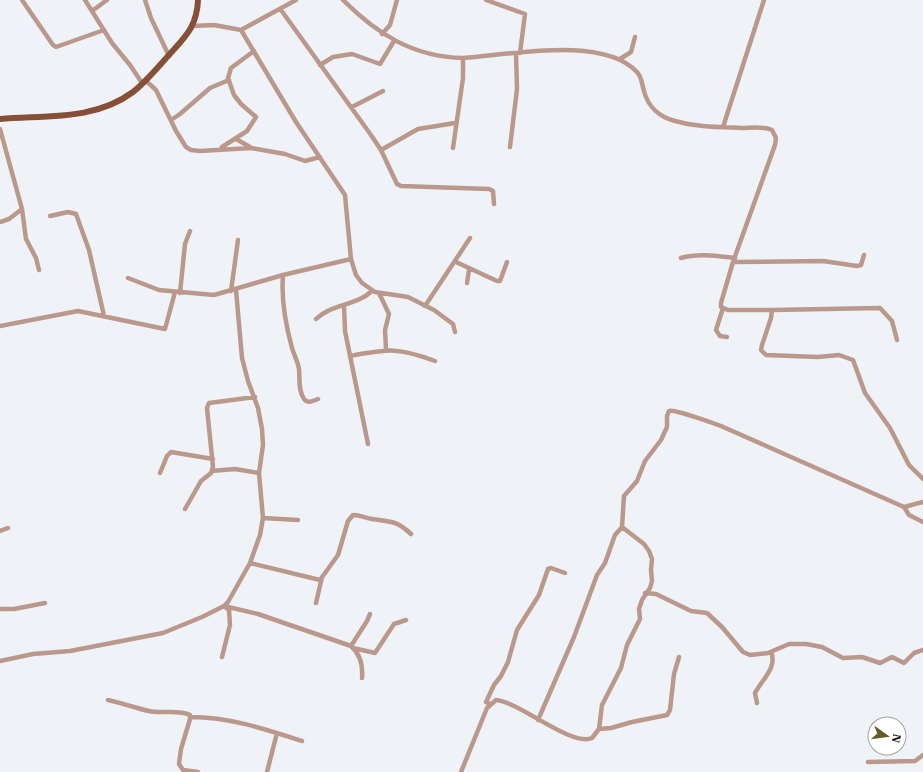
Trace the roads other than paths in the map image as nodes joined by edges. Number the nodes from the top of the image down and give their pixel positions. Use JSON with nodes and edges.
{"nodes":[{"id":1,"x":22,"y":0,"type":"edge"},
{"id":2,"x":86,"y":0,"type":"edge"},
{"id":3,"x":107,"y":0,"type":"edge"},
{"id":4,"x":145,"y":0,"type":"edge"},
{"id":5,"x":198,"y":0,"type":"edge"},
{"id":6,"x":296,"y":0,"type":"edge"},
{"id":7,"x":343,"y":0,"type":"edge"},
{"id":8,"x":397,"y":0,"type":"edge"},
{"id":9,"x":486,"y":0,"type":"edge"},
{"id":10,"x":764,"y":0,"type":"edge"},
{"id":11,"x":289,"y":2,"type":"edge"},
{"id":12,"x":281,"y":10,"type":"junction"},
{"id":13,"x":92,"y":11,"type":"junction"},
{"id":14,"x":193,"y":26,"type":"junction"},
{"id":15,"x":104,"y":30,"type":"junction"},
{"id":16,"x":241,"y":30,"type":"junction"},
{"id":17,"x":382,"y":34,"type":"junction"},
{"id":18,"x":635,"y":37,"type":"dead end"},
{"id":19,"x":394,"y":41,"type":"junction"},
{"id":20,"x":254,"y":51,"type":"junction"},
{"id":21,"x":518,"y":53,"type":"junction"},
{"id":22,"x":169,"y":56,"type":"junction"},
{"id":23,"x":464,"y":58,"type":"junction"},
{"id":24,"x":620,"y":59,"type":"junction"},
{"id":25,"x":320,"y":65,"type":"junction"},
{"id":26,"x":228,"y":80,"type":"junction"},
{"id":27,"x":143,"y":81,"type":"junction"},
{"id":28,"x":383,"y":91,"type":"dead end"},
{"id":29,"x":352,"y":107,"type":"junction"},
{"id":30,"x":0,"y":119,"type":"edge"},
{"id":31,"x":171,"y":120,"type":"junction"},
{"id":32,"x":455,"y":123,"type":"junction"},
{"id":33,"x":723,"y":127,"type":"junction"},
{"id":34,"x":0,"y":129,"type":"edge"},
{"id":35,"x":236,"y":139,"type":"junction"},
{"id":36,"x":510,"y":147,"type":"dead end"},
{"id":37,"x":221,"y":148,"type":"junction"},
{"id":38,"x":252,"y":148,"type":"junction"},
{"id":39,"x":453,"y":148,"type":"dead end"},
{"id":40,"x":381,"y":150,"type":"junction"},
{"id":41,"x":320,"y":157,"type":"junction"},
{"id":42,"x":494,"y":204,"type":"dead end"},
{"id":43,"x":22,"y":209,"type":"junction"},
{"id":44,"x":50,"y":216,"type":"dead end"},
{"id":45,"x":0,"y":222,"type":"edge"},
{"id":46,"x":190,"y":231,"type":"dead end"},
{"id":47,"x":470,"y":238,"type":"dead end"},
{"id":48,"x":238,"y":240,"type":"dead end"},
{"id":49,"x":864,"y":255,"type":"dead end"},
{"id":50,"x":681,"y":258,"type":"dead end"},
{"id":51,"x":351,"y":259,"type":"junction"},
{"id":52,"x":734,"y":260,"type":"junction"},
{"id":53,"x":456,"y":262,"type":"junction"},
{"id":54,"x":507,"y":262,"type":"dead end"},
{"id":55,"x":40,"y":270,"type":"dead end"},
{"id":56,"x":469,"y":270,"type":"junction"},
{"id":57,"x":282,"y":275,"type":"junction"},
{"id":58,"x":128,"y":278,"type":"dead end"},
{"id":59,"x":467,"y":284,"type":"dead end"},
{"id":60,"x":234,"y":291,"type":"junction"},
{"id":61,"x":372,"y":291,"type":"junction"},
{"id":62,"x":175,"y":292,"type":"junction"},
{"id":63,"x":180,"y":293,"type":"junction"},
{"id":64,"x":379,"y":293,"type":"junction"},
{"id":65,"x":344,"y":306,"type":"junction"},
{"id":66,"x":425,"y":306,"type":"junction"},
{"id":67,"x":723,"y":308,"type":"junction"},
{"id":68,"x":772,"y":310,"type":"junction"},
{"id":69,"x":104,"y":316,"type":"junction"},
{"id":70,"x":316,"y":319,"type":"dead end"},
{"id":71,"x":0,"y":326,"type":"edge"},
{"id":72,"x":455,"y":332,"type":"dead end"},
{"id":73,"x":727,"y":337,"type":"dead end"},
{"id":74,"x":897,"y":340,"type":"dead end"},
{"id":75,"x":386,"y":349,"type":"junction"},
{"id":76,"x":350,"y":356,"type":"junction"},
{"id":77,"x":435,"y":361,"type":"dead end"},
{"id":78,"x":255,"y":397,"type":"junction"},
{"id":79,"x":318,"y":399,"type":"dead end"},
{"id":80,"x":368,"y":444,"type":"dead end"},
{"id":81,"x":213,"y":459,"type":"junction"},
{"id":82,"x":213,"y":469,"type":"junction"},
{"id":83,"x":259,"y":472,"type":"junction"},
{"id":84,"x":160,"y":474,"type":"dead end"},
{"id":85,"x":923,"y":479,"type":"edge"},
{"id":86,"x":923,"y":502,"type":"edge"},
{"id":87,"x":904,"y":507,"type":"junction"},
{"id":88,"x":185,"y":509,"type":"dead end"},
{"id":89,"x":263,"y":518,"type":"junction"},
{"id":90,"x":298,"y":520,"type":"dead end"},
{"id":91,"x":923,"y":522,"type":"edge"},
{"id":92,"x":622,"y":527,"type":"junction"},
{"id":93,"x":8,"y":528,"type":"dead end"},
{"id":94,"x":0,"y":531,"type":"edge"},
{"id":95,"x":411,"y":534,"type":"dead end"},
{"id":96,"x":250,"y":563,"type":"junction"},
{"id":97,"x":565,"y":573,"type":"dead end"},
{"id":98,"x":322,"y":575,"type":"junction"},
{"id":99,"x":645,"y":593,"type":"junction"},
{"id":100,"x":45,"y":603,"type":"dead end"},
{"id":101,"x":316,"y":604,"type":"dead end"},
{"id":102,"x":224,"y":606,"type":"junction"},
{"id":103,"x":0,"y":609,"type":"edge"},
{"id":104,"x":370,"y":614,"type":"dead end"},
{"id":105,"x":406,"y":620,"type":"dead end"},
{"id":106,"x":352,"y":647,"type":"junction"},
{"id":107,"x":923,"y":650,"type":"edge"},
{"id":108,"x":771,"y":652,"type":"junction"},
{"id":109,"x":679,"y":657,"type":"dead end"},
{"id":110,"x":222,"y":658,"type":"dead end"},
{"id":111,"x":0,"y":661,"type":"edge"},
{"id":112,"x":362,"y":678,"type":"dead end"},
{"id":113,"x":108,"y":700,"type":"dead end"},
{"id":114,"x":756,"y":703,"type":"dead end"},
{"id":115,"x":490,"y":704,"type":"junction"},
{"id":116,"x":191,"y":717,"type":"junction"},
{"id":117,"x":538,"y":720,"type":"junction"},
{"id":118,"x":599,"y":729,"type":"junction"},
{"id":119,"x":276,"y":733,"type":"junction"},
{"id":120,"x":302,"y":740,"type":"dead end"},
{"id":121,"x":923,"y":755,"type":"edge"},
{"id":122,"x":868,"y":762,"type":"dead end"},
{"id":123,"x":198,"y":772,"type":"edge"},
{"id":124,"x":267,"y":772,"type":"edge"},
{"id":125,"x":461,"y":772,"type":"edge"}],
"edges":[{"from":1,"to":15,"type":"street"},
{"from":2,"to":13,"type":"street"},
{"from":3,"to":13,"type":"street"},
{"from":4,"to":22,"type":"street"},
{"from":5,"to":14,"type":"main road"},
{"from":6,"to":11,"type":"street"},
{"from":7,"to":17,"type":"street"},
{"from":8,"to":17,"type":"street"},
{"from":9,"to":21,"type":"street"},
{"from":10,"to":33,"type":"street"},
{"from":11,"to":12,"type":"street"},
{"from":12,"to":16,"type":"street"},
{"from":12,"to":25,"type":"street"},
{"from":13,"to":15,"type":"street"},
{"from":14,"to":16,"type":"street"},
{"from":14,"to":22,"type":"main road"},
{"from":15,"to":27,"type":"street"},
{"from":16,"to":20,"type":"street"},
{"from":17,"to":19,"type":"street"},
{"from":18,"to":24,"type":"street"},
{"from":19,"to":23,"type":"street"},
{"from":19,"to":25,"type":"street"},
{"from":20,"to":26,"type":"street"},
{"from":20,"to":41,"type":"street"},
{"from":21,"to":23,"type":"street"},
{"from":21,"to":24,"type":"street"},
{"from":21,"to":36,"type":"street"},
{"from":22,"to":27,"type":"main road"},
{"from":23,"to":32,"type":"street"},
{"from":24,"to":33,"type":"street"},
{"from":25,"to":29,"type":"street"},
{"from":26,"to":31,"type":"street"},
{"from":26,"to":35,"type":"street"},
{"from":27,"to":30,"type":"main road"},
{"from":27,"to":31,"type":"street"},
{"from":28,"to":29,"type":"street"},
{"from":29,"to":40,"type":"street"},
{"from":31,"to":37,"type":"street"},
{"from":32,"to":39,"type":"street"},
{"from":32,"to":40,"type":"street"},
{"from":33,"to":52,"type":"street"},
{"from":34,"to":43,"type":"street"},
{"from":35,"to":37,"type":"street"},
{"from":35,"to":38,"type":"street"},
{"from":37,"to":38,"type":"street"},
{"from":38,"to":41,"type":"street"},
{"from":40,"to":42,"type":"street"},
{"from":41,"to":51,"type":"street"},
{"from":43,"to":45,"type":"street"},
{"from":43,"to":55,"type":"street"},
{"from":44,"to":69,"type":"street"},
{"from":46,"to":63,"type":"street"},
{"from":47,"to":53,"type":"street"},
{"from":48,"to":60,"type":"street"},
{"from":49,"to":52,"type":"street"},
{"from":50,"to":52,"type":"street"},
{"from":51,"to":57,"type":"street"},
{"from":51,"to":61,"type":"street"},
{"from":52,"to":67,"type":"street"},
{"from":53,"to":56,"type":"street"},
{"from":53,"to":66,"type":"street"},
{"from":54,"to":56,"type":"street"},
{"from":56,"to":59,"type":"street"},
{"from":57,"to":60,"type":"street"},
{"from":57,"to":79,"type":"street"},
{"from":58,"to":62,"type":"street"},
{"from":60,"to":63,"type":"street"},
{"from":60,"to":78,"type":"street"},
{"from":61,"to":64,"type":"street"},
{"from":61,"to":65,"type":"street"},
{"from":62,"to":63,"type":"street"},
{"from":62,"to":69,"type":"street"},
{"from":64,"to":66,"type":"street"},
{"from":64,"to":75,"type":"street"},
{"from":65,"to":70,"type":"street"},
{"from":65,"to":76,"type":"street"},
{"from":66,"to":72,"type":"street"},
{"from":67,"to":68,"type":"street"},
{"from":67,"to":73,"type":"street"},
{"from":68,"to":74,"type":"street"},
{"from":68,"to":85,"type":"street"},
{"from":69,"to":71,"type":"street"},
{"from":75,"to":76,"type":"street"},
{"from":75,"to":77,"type":"street"},
{"from":76,"to":80,"type":"street"},
{"from":78,"to":81,"type":"street"},
{"from":78,"to":83,"type":"street"},
{"from":81,"to":82,"type":"street"},
{"from":81,"to":84,"type":"street"},
{"from":82,"to":83,"type":"street"},
{"from":82,"to":88,"type":"street"},
{"from":83,"to":89,"type":"street"},
{"from":86,"to":87,"type":"street"},
{"from":87,"to":91,"type":"street"},
{"from":87,"to":92,"type":"street"},
{"from":89,"to":90,"type":"street"},
{"from":89,"to":96,"type":"street"},
{"from":92,"to":99,"type":"street"},
{"from":92,"to":117,"type":"street"},
{"from":93,"to":94,"type":"street"},
{"from":95,"to":98,"type":"street"},
{"from":96,"to":98,"type":"street"},
{"from":96,"to":102,"type":"street"},
{"from":97,"to":115,"type":"street"},
{"from":98,"to":101,"type":"street"},
{"from":99,"to":108,"type":"street"},
{"from":99,"to":118,"type":"street"},
{"from":100,"to":103,"type":"street"},
{"from":102,"to":106,"type":"street"},
{"from":102,"to":110,"type":"street"},
{"from":102,"to":111,"type":"street"},
{"from":104,"to":106,"type":"street"},
{"from":105,"to":106,"type":"street"},
{"from":106,"to":112,"type":"street"},
{"from":107,"to":108,"type":"street"},
{"from":108,"to":114,"type":"street"},
{"from":109,"to":118,"type":"street"},
{"from":113,"to":116,"type":"street"},
{"from":115,"to":117,"type":"street"},
{"from":115,"to":125,"type":"street"},
{"from":116,"to":119,"type":"street"},
{"from":116,"to":123,"type":"street"},
{"from":117,"to":118,"type":"street"},
{"from":119,"to":120,"type":"street"},
{"from":119,"to":124,"type":"street"},
{"from":121,"to":122,"type":"street"}]}
